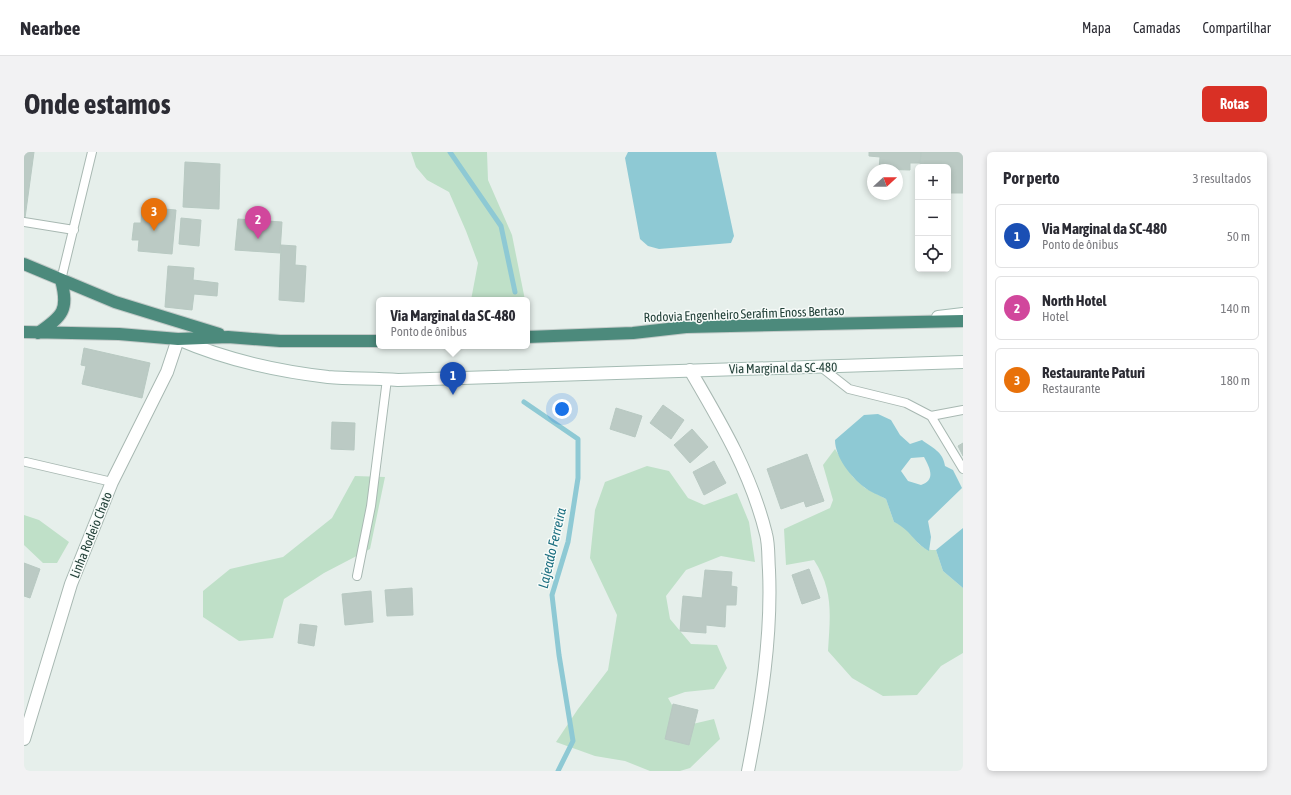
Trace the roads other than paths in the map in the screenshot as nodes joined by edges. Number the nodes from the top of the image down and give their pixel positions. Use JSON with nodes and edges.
{"nodes":[{"id":1,"x":92,"y":152,"type":"edge"},
{"id":2,"x":24,"y":222,"type":"edge"},
{"id":3,"x":74,"y":230,"type":"junction"},
{"id":4,"x":24,"y":264,"type":"edge"},
{"id":5,"x":61,"y":280,"type":"junction"},
{"id":6,"x":963,"y":314,"type":"edge"},
{"id":7,"x":892,"y":322,"type":"junction"},
{"id":8,"x":963,"y":322,"type":"edge"},
{"id":9,"x":24,"y":332,"type":"edge"},
{"id":10,"x":38,"y":333,"type":"junction"},
{"id":11,"x":228,"y":337,"type":"junction"},
{"id":12,"x":530,"y":337,"type":"edge"},
{"id":13,"x":178,"y":339,"type":"junction"},
{"id":14,"x":376,"y":341,"type":"edge"},
{"id":15,"x":963,"y":362,"type":"edge"},
{"id":16,"x":821,"y":367,"type":"junction"},
{"id":17,"x":690,"y":370,"type":"junction"},
{"id":18,"x":387,"y":379,"type":"junction"},
{"id":19,"x":963,"y":410,"type":"edge"},
{"id":20,"x":931,"y":416,"type":"junction"},
{"id":21,"x":26,"y":462,"type":"dead end"},
{"id":22,"x":963,"y":468,"type":"edge"},
{"id":23,"x":112,"y":482,"type":"junction"},
{"id":24,"x":357,"y":576,"type":"dead end"},
{"id":25,"x":24,"y":739,"type":"edge"},
{"id":26,"x":748,"y":771,"type":"edge"}],
"edges":[{"from":1,"to":3,"type":"lane"},
{"from":2,"to":3,"type":"lane"},
{"from":3,"to":5,"type":"lane"},
{"from":4,"to":5,"type":"highway"},
{"from":5,"to":10,"type":"highway"},
{"from":5,"to":11,"type":"highway"},
{"from":6,"to":7,"type":"main road"},
{"from":7,"to":8,"type":"highway","name":"Rodovia Engenheiro Serafim Enoss Bertaso"},
{"from":7,"to":12,"type":"highway","name":"Rodovia Engenheiro Serafim Enoss Bertaso"},
{"from":9,"to":10,"type":"highway"},
{"from":10,"to":13,"type":"highway"},
{"from":11,"to":13,"type":"highway"},
{"from":11,"to":14,"type":"highway"},
{"from":13,"to":18,"type":"main road","name":"Via Marginal da SC-480"},
{"from":13,"to":23,"type":"main road","name":"Linha Rodeio Chato"},
{"from":15,"to":16,"type":"main road","name":"Via Marginal da SC-480"},
{"from":16,"to":17,"type":"main road","name":"Via Marginal da SC-480"},
{"from":16,"to":20,"type":"lane"},
{"from":17,"to":18,"type":"main road","name":"Via Marginal da SC-480"},
{"from":17,"to":26,"type":"main road"},
{"from":18,"to":24,"type":"lane"},
{"from":19,"to":20,"type":"lane"},
{"from":20,"to":22,"type":"lane"},
{"from":21,"to":23,"type":"lane"},
{"from":23,"to":25,"type":"main road","name":"Linha Rodeio Chato"}]}
